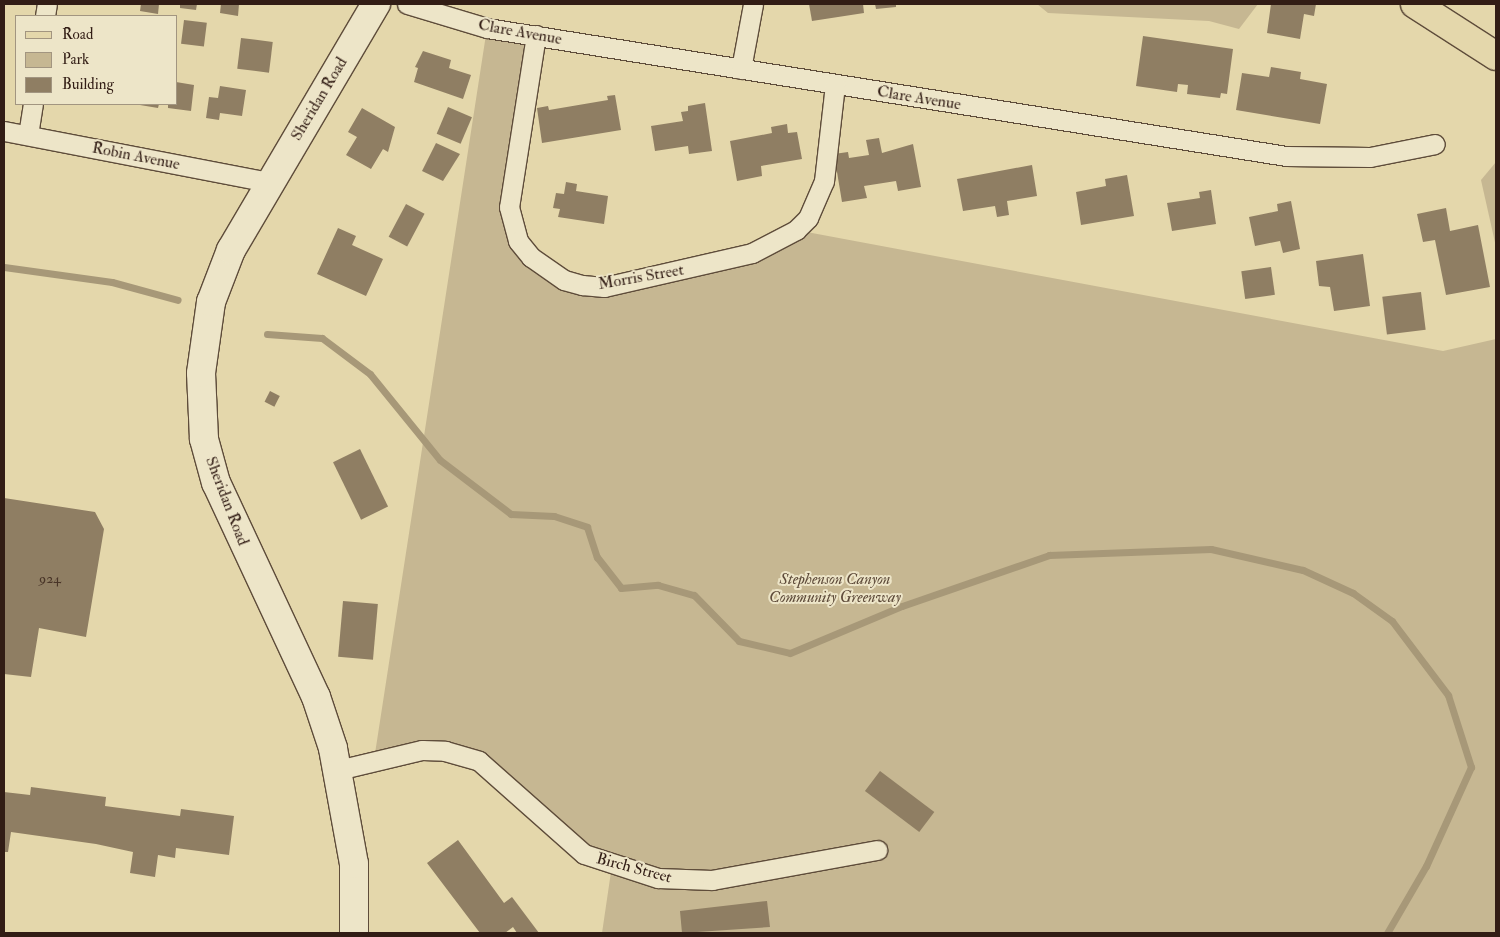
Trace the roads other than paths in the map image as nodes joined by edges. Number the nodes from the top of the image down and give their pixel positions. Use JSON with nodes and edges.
{"nodes":[{"id":1,"x":376,"y":4,"type":"edge"},
{"id":2,"x":406,"y":4,"type":"edge"},
{"id":3,"x":753,"y":4,"type":"edge"},
{"id":4,"x":1415,"y":4,"type":"edge"},
{"id":5,"x":536,"y":35,"type":"junction"},
{"id":6,"x":1496,"y":56,"type":"edge"},
{"id":7,"x":741,"y":69,"type":"junction"},
{"id":8,"x":835,"y":85,"type":"junction"},
{"id":9,"x":33,"y":105,"type":"edge"},
{"id":10,"x":4,"y":131,"type":"edge"},
{"id":11,"x":28,"y":135,"type":"junction"},
{"id":12,"x":1435,"y":144,"type":"dead end"},
{"id":13,"x":269,"y":182,"type":"junction"},
{"id":14,"x":338,"y":770,"type":"junction"},
{"id":15,"x":877,"y":850,"type":"dead end"},
{"id":16,"x":354,"y":933,"type":"edge"}],
"edges":[{"from":1,"to":13,"type":"main road","name":"Sheridan Road"},
{"from":2,"to":5,"type":"street","name":"Clare Avenue"},
{"from":3,"to":7,"type":"street"},
{"from":4,"to":6,"type":"main road"},
{"from":5,"to":7,"type":"street","name":"Clare Avenue"},
{"from":5,"to":8,"type":"street","name":"Morris Street"},
{"from":7,"to":8,"type":"street","name":"Clare Avenue"},
{"from":8,"to":12,"type":"street","name":"Clare Avenue"},
{"from":9,"to":11,"type":"street"},
{"from":10,"to":11,"type":"street","name":"Robin Avenue"},
{"from":11,"to":13,"type":"street","name":"Robin Avenue"},
{"from":13,"to":14,"type":"main road","name":"Sheridan Road"},
{"from":14,"to":15,"type":"street","name":"Birch Street"},
{"from":14,"to":16,"type":"main road","name":"Sheridan Road"}]}
